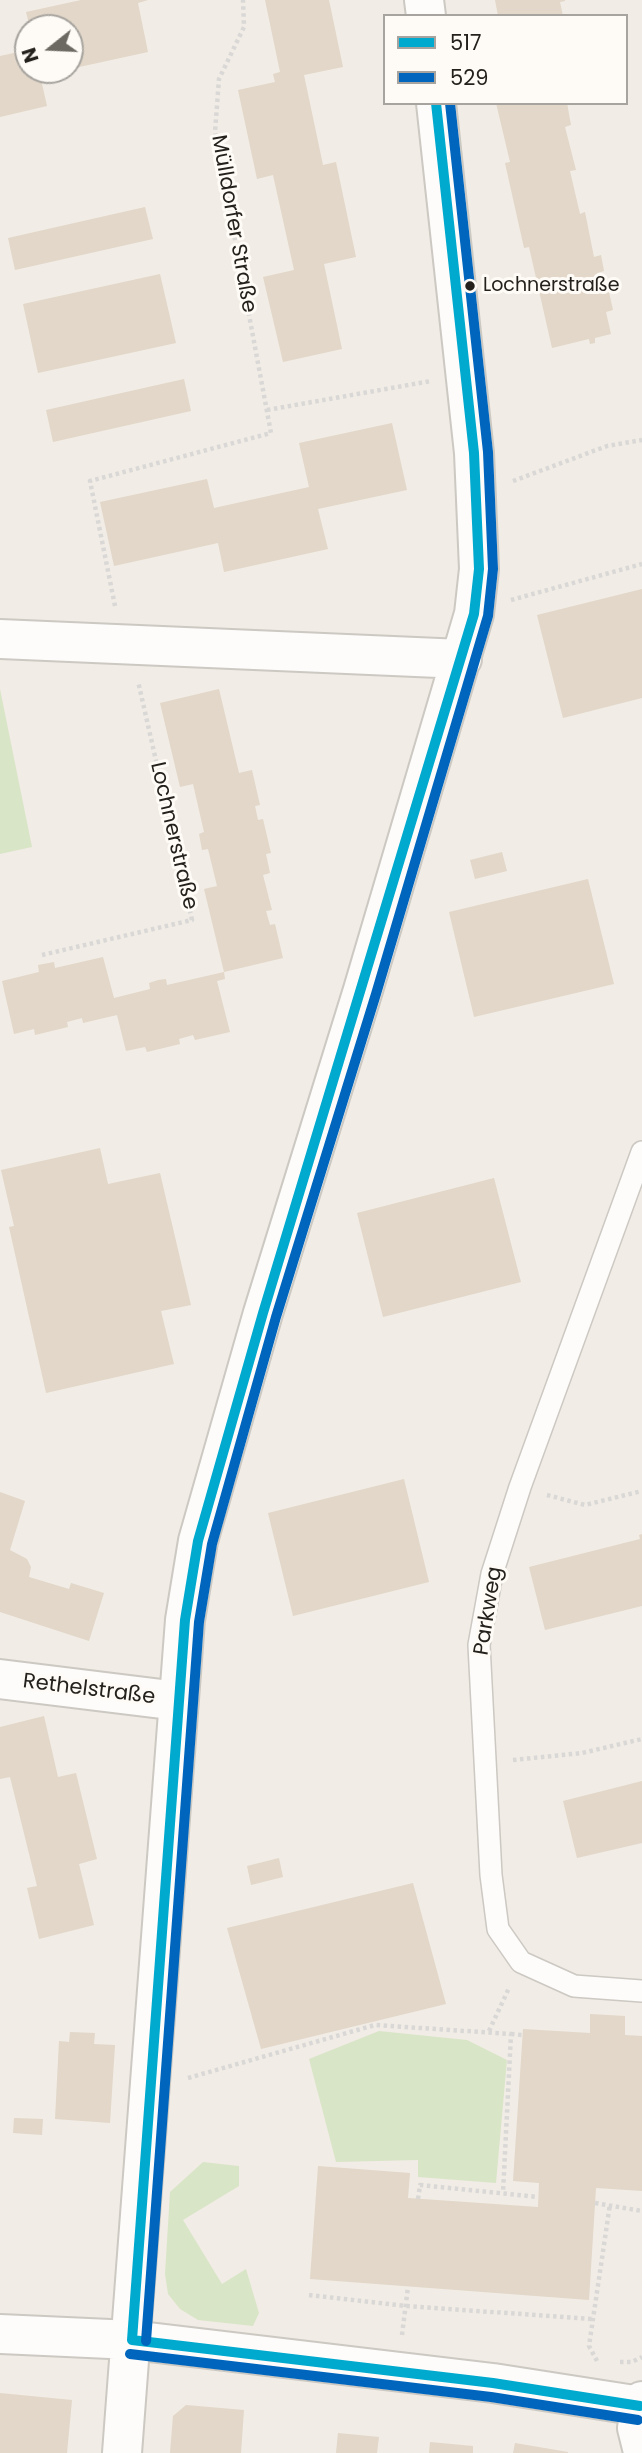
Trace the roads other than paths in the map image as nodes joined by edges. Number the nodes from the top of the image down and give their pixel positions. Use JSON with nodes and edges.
{"nodes":[{"id":1,"x":436,"y":105,"type":"edge"},
{"id":2,"x":0,"y":639,"type":"edge"},
{"id":3,"x":462,"y":659,"type":"junction"},
{"id":4,"x":642,"y":1152,"type":"edge"},
{"id":5,"x":0,"y":1679,"type":"edge"},
{"id":6,"x":178,"y":1701,"type":"junction"},
{"id":7,"x":642,"y":1991,"type":"edge"},
{"id":8,"x":0,"y":2334,"type":"edge"},
{"id":9,"x":132,"y":2340,"type":"junction"},
{"id":10,"x":641,"y":2404,"type":"edge"},
{"id":11,"x":642,"y":2448,"type":"edge"},
{"id":12,"x":122,"y":2453,"type":"edge"}],
"edges":[{"from":1,"to":3,"type":"street"},
{"from":2,"to":3,"type":"street"},
{"from":3,"to":6,"type":"street"},
{"from":4,"to":7,"type":"lane","name":"Parkweg"},
{"from":5,"to":6,"type":"street","name":"Rethelstraße"},
{"from":6,"to":9,"type":"street"},
{"from":8,"to":9,"type":"street"},
{"from":9,"to":10,"type":"street"},
{"from":9,"to":12,"type":"street"},
{"from":10,"to":11,"type":"street"}]}
